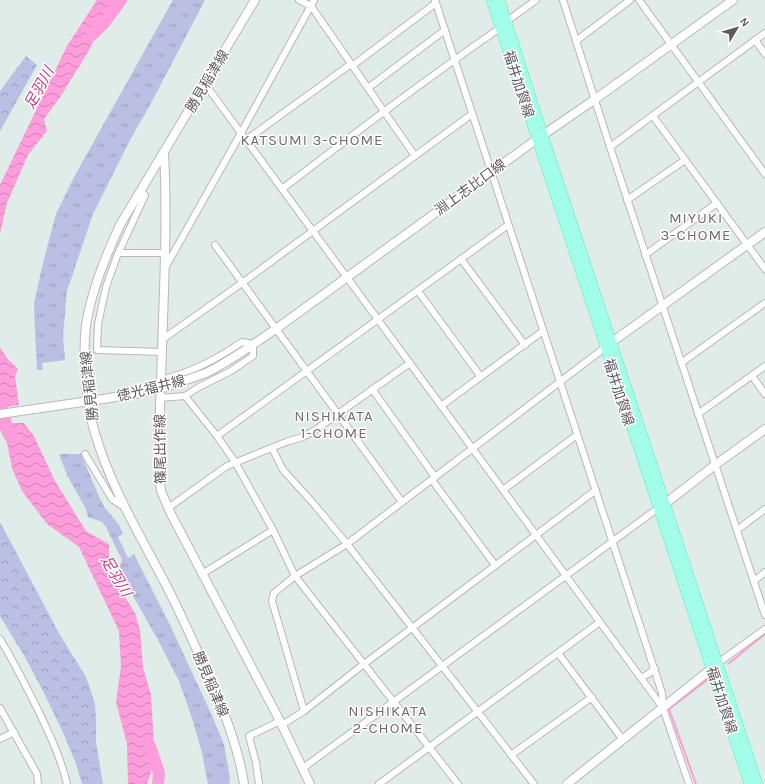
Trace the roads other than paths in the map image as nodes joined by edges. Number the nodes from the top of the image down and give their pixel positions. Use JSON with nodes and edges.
{"nodes":[{"id":1,"x":255,"y":0,"type":"edge"},
{"id":2,"x":299,"y":0,"type":"edge"},
{"id":3,"x":314,"y":0,"type":"edge"},
{"id":4,"x":491,"y":0,"type":"edge"},
{"id":5,"x":500,"y":0,"type":"edge"},
{"id":6,"x":536,"y":0,"type":"edge"},
{"id":7,"x":562,"y":0,"type":"edge"},
{"id":8,"x":630,"y":0,"type":"edge"},
{"id":9,"x":639,"y":0,"type":"edge"},
{"id":10,"x":733,"y":0,"type":"edge"},
{"id":11,"x":435,"y":2,"type":"edge"},
{"id":12,"x":310,"y":6,"type":"junction"},
{"id":13,"x":507,"y":21,"type":"junction"},
{"id":14,"x":500,"y":28,"type":"junction"},
{"id":15,"x":445,"y":30,"type":"junction"},
{"id":16,"x":765,"y":33,"type":"edge"},
{"id":17,"x":756,"y":40,"type":"junction"},
{"id":18,"x":576,"y":41,"type":"junction"},
{"id":19,"x":671,"y":45,"type":"junction"},
{"id":20,"x":765,"y":54,"type":"edge"},
{"id":21,"x":454,"y":60,"type":"junction"},
{"id":22,"x":351,"y":65,"type":"junction"},
{"id":23,"x":698,"y":82,"type":"junction"},
{"id":24,"x":205,"y":84,"type":"junction"},
{"id":25,"x":368,"y":88,"type":"junction"},
{"id":26,"x":594,"y":100,"type":"junction"},
{"id":27,"x":384,"y":111,"type":"junction"},
{"id":28,"x":472,"y":114,"type":"junction"},
{"id":29,"x":653,"y":116,"type":"junction"},
{"id":30,"x":241,"y":133,"type":"junction"},
{"id":31,"x":540,"y":137,"type":"junction"},
{"id":32,"x":246,"y":140,"type":"junction"},
{"id":33,"x":610,"y":147,"type":"junction"},
{"id":34,"x":164,"y":151,"type":"junction"},
{"id":35,"x":415,"y":156,"type":"junction"},
{"id":36,"x":685,"y":160,"type":"junction"},
{"id":37,"x":491,"y":172,"type":"junction"},
{"id":38,"x":765,"y":174,"type":"edge"},
{"id":39,"x":282,"y":189,"type":"junction"},
{"id":40,"x":140,"y":192,"type":"junction"},
{"id":41,"x":628,"y":200,"type":"junction"},
{"id":42,"x":717,"y":203,"type":"junction"},
{"id":43,"x":508,"y":225,"type":"junction"},
{"id":44,"x":313,"y":231,"type":"junction"},
{"id":45,"x":765,"y":232,"type":"edge"},
{"id":46,"x":215,"y":245,"type":"dead end"},
{"id":47,"x":747,"y":245,"type":"junction"},
{"id":48,"x":119,"y":253,"type":"junction"},
{"id":49,"x":164,"y":253,"type":"junction"},
{"id":50,"x":646,"y":255,"type":"junction"},
{"id":51,"x":462,"y":259,"type":"junction"},
{"id":52,"x":164,"y":269,"type":"junction"},
{"id":53,"x":765,"y":269,"type":"edge"},
{"id":54,"x":346,"y":277,"type":"junction"},
{"id":55,"x":242,"y":283,"type":"junction"},
{"id":56,"x":418,"y":291,"type":"junction"},
{"id":57,"x":765,"y":303,"type":"edge"},
{"id":58,"x":662,"y":306,"type":"junction"},
{"id":59,"x":378,"y":320,"type":"junction"},
{"id":60,"x":276,"y":329,"type":"junction"},
{"id":61,"x":543,"y":331,"type":"junction"},
{"id":62,"x":163,"y":340,"type":"junction"},
{"id":63,"x":253,"y":344,"type":"junction"},
{"id":64,"x":525,"y":345,"type":"junction"},
{"id":65,"x":608,"y":345,"type":"junction"},
{"id":66,"x":162,"y":352,"type":"junction"},
{"id":67,"x":410,"y":363,"type":"junction"},
{"id":68,"x":681,"y":364,"type":"junction"},
{"id":69,"x":765,"y":366,"type":"edge"},
{"id":70,"x":307,"y":371,"type":"junction"},
{"id":71,"x":206,"y":373,"type":"joint"},
{"id":72,"x":752,"y":376,"type":"junction"},
{"id":73,"x":481,"y":377,"type":"junction"},
{"id":74,"x":161,"y":380,"type":"junction"},
{"id":75,"x":560,"y":382,"type":"junction"},
{"id":76,"x":372,"y":389,"type":"junction"},
{"id":77,"x":765,"y":394,"type":"edge"},
{"id":78,"x":185,"y":396,"type":"junction"},
{"id":79,"x":160,"y":398,"type":"junction"},
{"id":80,"x":85,"y":402,"type":"junction"},
{"id":81,"x":441,"y":406,"type":"junction"},
{"id":82,"x":338,"y":413,"type":"junction"},
{"id":83,"x":0,"y":414,"type":"edge"},
{"id":84,"x":698,"y":414,"type":"junction"},
{"id":85,"x":765,"y":429,"type":"edge"},
{"id":86,"x":577,"y":435,"type":"junction"},
{"id":87,"x":216,"y":436,"type":"junction"},
{"id":88,"x":272,"y":448,"type":"junction"},
{"id":89,"x":472,"y":448,"type":"junction"},
{"id":90,"x":85,"y":454,"type":"dead end"},
{"id":91,"x":235,"y":462,"type":"junction"},
{"id":92,"x":715,"y":465,"type":"junction"},
{"id":93,"x":433,"y":478,"type":"junction"},
{"id":94,"x":503,"y":490,"type":"junction"},
{"id":95,"x":596,"y":490,"type":"junction"},
{"id":96,"x":402,"y":502,"type":"junction"},
{"id":97,"x":662,"y":506,"type":"junction"},
{"id":98,"x":124,"y":507,"type":"junction"},
{"id":99,"x":168,"y":508,"type":"junction"},
{"id":100,"x":765,"y":509,"type":"edge"},
{"id":101,"x":273,"y":530,"type":"junction"},
{"id":102,"x":737,"y":530,"type":"junction"},
{"id":103,"x":536,"y":535,"type":"junction"},
{"id":104,"x":613,"y":541,"type":"junction"},
{"id":105,"x":347,"y":544,"type":"junction"},
{"id":106,"x":495,"y":565,"type":"junction"},
{"id":107,"x":765,"y":572,"type":"edge"},
{"id":108,"x":202,"y":574,"type":"junction"},
{"id":109,"x":295,"y":576,"type":"junction"},
{"id":110,"x":566,"y":576,"type":"junction"},
{"id":111,"x":754,"y":581,"type":"junction"},
{"id":112,"x":765,"y":615,"type":"edge"},
{"id":113,"x":600,"y":622,"type":"junction"},
{"id":114,"x":412,"y":628,"type":"junction"},
{"id":115,"x":765,"y":629,"type":"edge"},
{"id":116,"x":0,"y":639,"type":"edge"},
{"id":117,"x":558,"y":653,"type":"junction"},
{"id":118,"x":364,"y":664,"type":"junction"},
{"id":119,"x":442,"y":666,"type":"junction"},
{"id":120,"x":715,"y":666,"type":"junction"},
{"id":121,"x":654,"y":668,"type":"junction"},
{"id":122,"x":641,"y":678,"type":"junction"},
{"id":123,"x":592,"y":697,"type":"junction"},
{"id":124,"x":393,"y":702,"type":"junction"},
{"id":125,"x":0,"y":708,"type":"edge"},
{"id":126,"x":663,"y":708,"type":"junction"},
{"id":127,"x":304,"y":712,"type":"junction"},
{"id":128,"x":477,"y":712,"type":"junction"},
{"id":129,"x":281,"y":723,"type":"junction"},
{"id":130,"x":14,"y":732,"type":"junction"},
{"id":131,"x":0,"y":739,"type":"edge"},
{"id":132,"x":623,"y":740,"type":"junction"},
{"id":133,"x":429,"y":747,"type":"junction"},
{"id":134,"x":511,"y":755,"type":"junction"},
{"id":135,"x":303,"y":768,"type":"junction"},
{"id":136,"x":38,"y":784,"type":"edge"},
{"id":137,"x":67,"y":784,"type":"edge"},
{"id":138,"x":244,"y":784,"type":"edge"},
{"id":139,"x":259,"y":784,"type":"edge"},
{"id":140,"x":310,"y":784,"type":"edge"},
{"id":141,"x":379,"y":784,"type":"edge"},
{"id":142,"x":458,"y":784,"type":"edge"},
{"id":143,"x":534,"y":784,"type":"edge"},
{"id":144,"x":567,"y":784,"type":"edge"},
{"id":145,"x":689,"y":784,"type":"edge"},
{"id":146,"x":749,"y":784,"type":"edge"},
{"id":147,"x":758,"y":784,"type":"edge"}],
"edges":[{"from":1,"to":24,"type":"main road","name":"勝見稲津線"},
{"from":2,"to":12,"type":"street"},
{"from":3,"to":12,"type":"street"},
{"from":4,"to":14,"type":"main road","name":"福井加賀線"},
{"from":5,"to":13,"type":"main road","name":"福井加賀線"},
{"from":6,"to":13,"type":"street"},
{"from":7,"to":18,"type":"street"},
{"from":8,"to":18,"type":"street"},
{"from":9,"to":19,"type":"street"},
{"from":10,"to":19,"type":"main road","name":"淵上志比口線"},
{"from":11,"to":15,"type":"street"},
{"from":11,"to":22,"type":"street"},
{"from":12,"to":22,"type":"street"},
{"from":12,"to":30,"type":"street"},
{"from":13,"to":31,"type":"main road","name":"福井加賀線"},
{"from":14,"to":21,"type":"street"},
{"from":14,"to":31,"type":"main road","name":"福井加賀線"},
{"from":15,"to":21,"type":"street"},
{"from":15,"to":25,"type":"street"},
{"from":16,"to":17,"type":"street"},
{"from":17,"to":20,"type":"street"},
{"from":17,"to":23,"type":"street"},
{"from":18,"to":26,"type":"street"},
{"from":19,"to":23,"type":"street"},
{"from":19,"to":26,"type":"main road","name":"淵上志比口線"},
{"from":21,"to":27,"type":"street"},
{"from":21,"to":28,"type":"street"},
{"from":22,"to":25,"type":"street"},
{"from":22,"to":32,"type":"street"},
{"from":23,"to":29,"type":"street"},
{"from":23,"to":38,"type":"street"},
{"from":24,"to":30,"type":"street"},
{"from":24,"to":34,"type":"main road","name":"勝見稲津線"},
{"from":25,"to":27,"type":"street"},
{"from":26,"to":31,"type":"main road","name":"淵上志比口線"},
{"from":26,"to":33,"type":"street"},
{"from":27,"to":35,"type":"street"},
{"from":27,"to":39,"type":"street"},
{"from":28,"to":35,"type":"street"},
{"from":28,"to":37,"type":"street"},
{"from":29,"to":33,"type":"street"},
{"from":29,"to":36,"type":"street"},
{"from":30,"to":32,"type":"street"},
{"from":30,"to":52,"type":"street"},
{"from":31,"to":37,"type":"main road","name":"淵上志比口線"},
{"from":31,"to":65,"type":"main road","name":"福井加賀線"},
{"from":32,"to":39,"type":"street"},
{"from":33,"to":41,"type":"street"},
{"from":34,"to":40,"type":"main road","name":"勝見稲津線"},
{"from":34,"to":49,"type":"main road","name":"篠尾出作線"},
{"from":35,"to":44,"type":"street"},
{"from":36,"to":41,"type":"street"},
{"from":36,"to":42,"type":"street"},
{"from":37,"to":43,"type":"street"},
{"from":37,"to":54,"type":"main road","name":"淵上志比口線"},
{"from":39,"to":44,"type":"street"},
{"from":40,"to":48,"type":"street"},
{"from":40,"to":80,"type":"main road","name":"勝見稲津線"},
{"from":41,"to":50,"type":"street"},
{"from":42,"to":47,"type":"street"},
{"from":42,"to":50,"type":"street"},
{"from":43,"to":51,"type":"street"},
{"from":43,"to":61,"type":"street"},
{"from":44,"to":54,"type":"street"},
{"from":44,"to":55,"type":"street"},
{"from":45,"to":47,"type":"main road"},
{"from":46,"to":55,"type":"street"},
{"from":47,"to":53,"type":"street"},
{"from":47,"to":58,"type":"main road"},
{"from":48,"to":49,"type":"street"},
{"from":48,"to":66,"type":"street"},
{"from":49,"to":52,"type":"main road","name":"篠尾出作線"},
{"from":50,"to":58,"type":"street"},
{"from":51,"to":56,"type":"street"},
{"from":51,"to":64,"type":"street"},
{"from":52,"to":62,"type":"main road","name":"篠尾出作線"},
{"from":54,"to":59,"type":"street"},
{"from":54,"to":60,"type":"main road","name":"淵上志比口線"},
{"from":55,"to":60,"type":"street"},
{"from":55,"to":62,"type":"street"},
{"from":56,"to":59,"type":"street"},
{"from":56,"to":73,"type":"street"},
{"from":57,"to":68,"type":"street"},
{"from":58,"to":65,"type":"main road"},
{"from":58,"to":68,"type":"street"},
{"from":59,"to":67,"type":"street"},
{"from":59,"to":70,"type":"street"},
{"from":60,"to":63,"type":"main road","name":"淵上志比口線"},
{"from":60,"to":70,"type":"street"},
{"from":61,"to":64,"type":"street"},
{"from":61,"to":75,"type":"street"},
{"from":62,"to":66,"type":"main road","name":"篠尾出作線"},
{"from":63,"to":71,"type":"main road","name":"淵上志比口線"},
{"from":63,"to":74,"type":"street"},
{"from":63,"to":78,"type":"street"},
{"from":64,"to":73,"type":"street"},
{"from":65,"to":75,"type":"street"},
{"from":65,"to":97,"type":"main road","name":"福井加賀線"},
{"from":66,"to":74,"type":"main road","name":"篠尾出作線"},
{"from":67,"to":76,"type":"street"},
{"from":67,"to":81,"type":"street"},
{"from":68,"to":84,"type":"street"},
{"from":69,"to":72,"type":"street"},
{"from":70,"to":82,"type":"street"},
{"from":70,"to":87,"type":"street"},
{"from":71,"to":80,"type":"main road","name":"徳光福井線","bridge":true},
{"from":72,"to":77,"type":"street"},
{"from":72,"to":84,"type":"street"},
{"from":73,"to":81,"type":"street"},
{"from":74,"to":79,"type":"main road","name":"篠尾出作線"},
{"from":75,"to":86,"type":"street"},
{"from":75,"to":89,"type":"street"},
{"from":76,"to":82,"type":"street"},
{"from":76,"to":93,"type":"street"},
{"from":78,"to":79,"type":"street"},
{"from":78,"to":87,"type":"street"},
{"from":79,"to":99,"type":"main road","name":"篠尾出作線"},
{"from":80,"to":83,"type":"main road","name":"徳光福井線"},
{"from":80,"to":98,"type":"main road","name":"勝見稲津線"},
{"from":81,"to":89,"type":"street"},
{"from":82,"to":88,"type":"street"},
{"from":82,"to":96,"type":"street"},
{"from":84,"to":92,"type":"street"},
{"from":85,"to":92,"type":"main road"},
{"from":86,"to":94,"type":"street"},
{"from":86,"to":95,"type":"street"},
{"from":87,"to":91,"type":"street"},
{"from":88,"to":91,"type":"street"},
{"from":88,"to":105,"type":"street"},
{"from":89,"to":93,"type":"street"},
{"from":89,"to":94,"type":"street"},
{"from":90,"to":98,"type":"street"},
{"from":91,"to":99,"type":"street"},
{"from":91,"to":101,"type":"street"},
{"from":92,"to":97,"type":"main road"},
{"from":92,"to":102,"type":"street"},
{"from":93,"to":96,"type":"street"},
{"from":93,"to":106,"type":"street"},
{"from":94,"to":103,"type":"street"},
{"from":95,"to":103,"type":"street"},
{"from":95,"to":104,"type":"street"},
{"from":96,"to":105,"type":"street"},
{"from":97,"to":104,"type":"street"},
{"from":97,"to":120,"type":"main road","name":"福井加賀線"},
{"from":98,"to":138,"type":"main road","name":"勝見稲津線"},
{"from":99,"to":108,"type":"main road","name":"篠尾出作線"},
{"from":100,"to":102,"type":"street"},
{"from":101,"to":108,"type":"street"},
{"from":101,"to":109,"type":"street"},
{"from":102,"to":111,"type":"street"},
{"from":103,"to":106,"type":"street"},
{"from":103,"to":110,"type":"street"},
{"from":104,"to":110,"type":"street"},
{"from":104,"to":121,"type":"street"},
{"from":105,"to":109,"type":"street"},
{"from":105,"to":114,"type":"street"},
{"from":106,"to":114,"type":"street"},
{"from":107,"to":111,"type":"street"},
{"from":108,"to":129,"type":"main road","name":"篠尾出作線"},
{"from":109,"to":118,"type":"street"},
{"from":109,"to":127,"type":"street"},
{"from":110,"to":113,"type":"street"},
{"from":110,"to":119,"type":"street"},
{"from":111,"to":112,"type":"street"},
{"from":113,"to":117,"type":"street"},
{"from":113,"to":122,"type":"street"},
{"from":114,"to":118,"type":"street"},
{"from":114,"to":119,"type":"street"},
{"from":115,"to":120,"type":"street"},
{"from":116,"to":137,"type":"street"},
{"from":117,"to":123,"type":"street"},
{"from":117,"to":128,"type":"street"},
{"from":118,"to":124,"type":"street"},
{"from":118,"to":127,"type":"street"},
{"from":119,"to":124,"type":"street"},
{"from":119,"to":128,"type":"street"},
{"from":120,"to":126,"type":"main road"},
{"from":120,"to":146,"type":"main road","name":"福井加賀線"},
{"from":120,"to":147,"type":"main road","name":"福井加賀線"},
{"from":121,"to":122,"type":"street"},
{"from":121,"to":126,"type":"street"},
{"from":122,"to":126,"type":"street"},
{"from":123,"to":132,"type":"street"},
{"from":123,"to":134,"type":"street"},
{"from":124,"to":133,"type":"street"},
{"from":124,"to":135,"type":"street"},
{"from":125,"to":130,"type":"street"},
{"from":126,"to":132,"type":"main road"},
{"from":126,"to":145,"type":"street"},
{"from":127,"to":129,"type":"street"},
{"from":128,"to":133,"type":"street"},
{"from":128,"to":134,"type":"street"},
{"from":129,"to":135,"type":"main road","name":"篠尾出作線"},
{"from":129,"to":139,"type":"street"},
{"from":130,"to":131,"type":"street"},
{"from":130,"to":136,"type":"street"},
{"from":132,"to":144,"type":"main road"},
{"from":133,"to":141,"type":"street"},
{"from":133,"to":142,"type":"street"},
{"from":134,"to":143,"type":"street"},
{"from":135,"to":140,"type":"main road","name":"篠尾出作線"}]}
